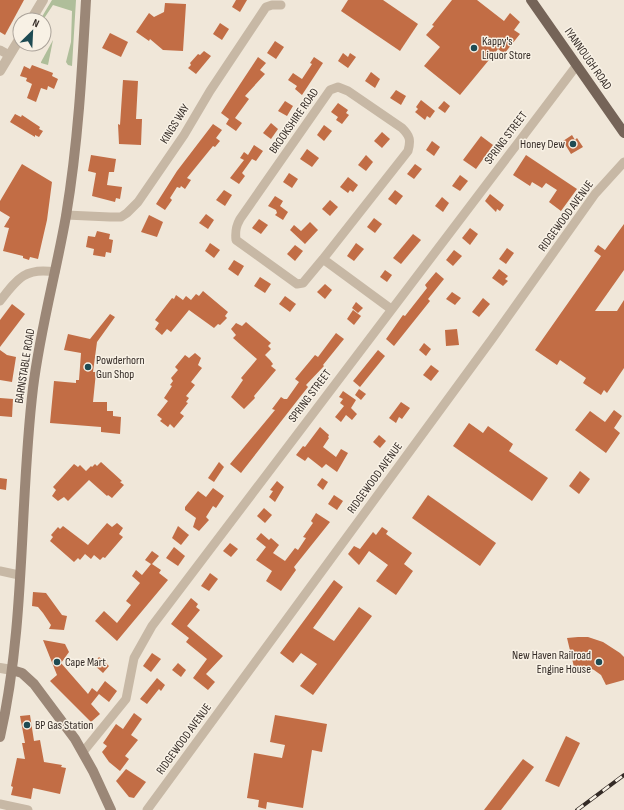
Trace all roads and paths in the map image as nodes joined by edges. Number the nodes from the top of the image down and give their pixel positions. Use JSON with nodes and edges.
{"nodes":[{"id":1,"x":43,"y":0,"type":"edge"},
{"id":2,"x":86,"y":0,"type":"edge"},
{"id":3,"x":531,"y":0,"type":"edge"},
{"id":4,"x":281,"y":5,"type":"dead end"},
{"id":5,"x":36,"y":12,"type":"edge"},
{"id":6,"x":0,"y":50,"type":"edge"},
{"id":7,"x":12,"y":50,"type":"edge"},
{"id":8,"x":9,"y":55,"type":"junction"},
{"id":9,"x":577,"y":65,"type":"junction"},
{"id":10,"x":0,"y":71,"type":"edge"},
{"id":11,"x":624,"y":133,"type":"edge"},
{"id":12,"x":624,"y":162,"type":"edge"},
{"id":13,"x":66,"y":215,"type":"junction"},
{"id":14,"x":323,"y":259,"type":"junction"},
{"id":15,"x":55,"y":272,"type":"junction"},
{"id":16,"x":0,"y":301,"type":"edge"},
{"id":17,"x":391,"y":309,"type":"junction"},
{"id":18,"x":0,"y":571,"type":"edge"},
{"id":19,"x":19,"y":575,"type":"junction"},
{"id":20,"x":0,"y":668,"type":"edge"},
{"id":21,"x":12,"y":670,"type":"junction"},
{"id":22,"x":0,"y":738,"type":"edge"},
{"id":23,"x":83,"y":752,"type":"junction"},
{"id":24,"x":0,"y":804,"type":"edge"},
{"id":25,"x":28,"y":810,"type":"edge"},
{"id":26,"x":111,"y":810,"type":"edge"},
{"id":27,"x":148,"y":810,"type":"edge"}],
"edges":[{"from":1,"to":5,"type":"street"},
{"from":2,"to":13,"type":"main road","name":"BARNSTABLE ROAD"},
{"from":3,"to":9,"type":"main road","name":"IYANNOUGH ROAD"},
{"from":4,"to":13,"type":"street","name":"KINGS WAY"},
{"from":6,"to":8,"type":"street"},
{"from":7,"to":8,"type":"street"},
{"from":8,"to":10,"type":"street"},
{"from":9,"to":11,"type":"main road","name":"IYANNOUGH ROAD"},
{"from":9,"to":17,"type":"street","name":"SPRING STREET"},
{"from":12,"to":27,"type":"street","name":"RIDGEWOOD AVENUE"},
{"from":13,"to":15,"type":"main road","name":"BARNSTABLE ROAD"},
{"from":14,"to":14,"type":"street","name":"BROOKSHIRE ROAD"},
{"from":14,"to":17,"type":"street"},
{"from":15,"to":16,"type":"street"},
{"from":15,"to":19,"type":"main road","name":"BARNSTABLE ROAD"},
{"from":17,"to":23,"type":"street","name":"SPRING STREET"},
{"from":18,"to":19,"type":"street"},
{"from":19,"to":21,"type":"main road","name":"BARNSTABLE ROAD"},
{"from":20,"to":21,"type":"street"},
{"from":21,"to":22,"type":"main road","name":"BARNSTABLE ROAD"},
{"from":21,"to":23,"type":"main road"},
{"from":23,"to":26,"type":"main road"},
{"from":24,"to":25,"type":"street"}]}
